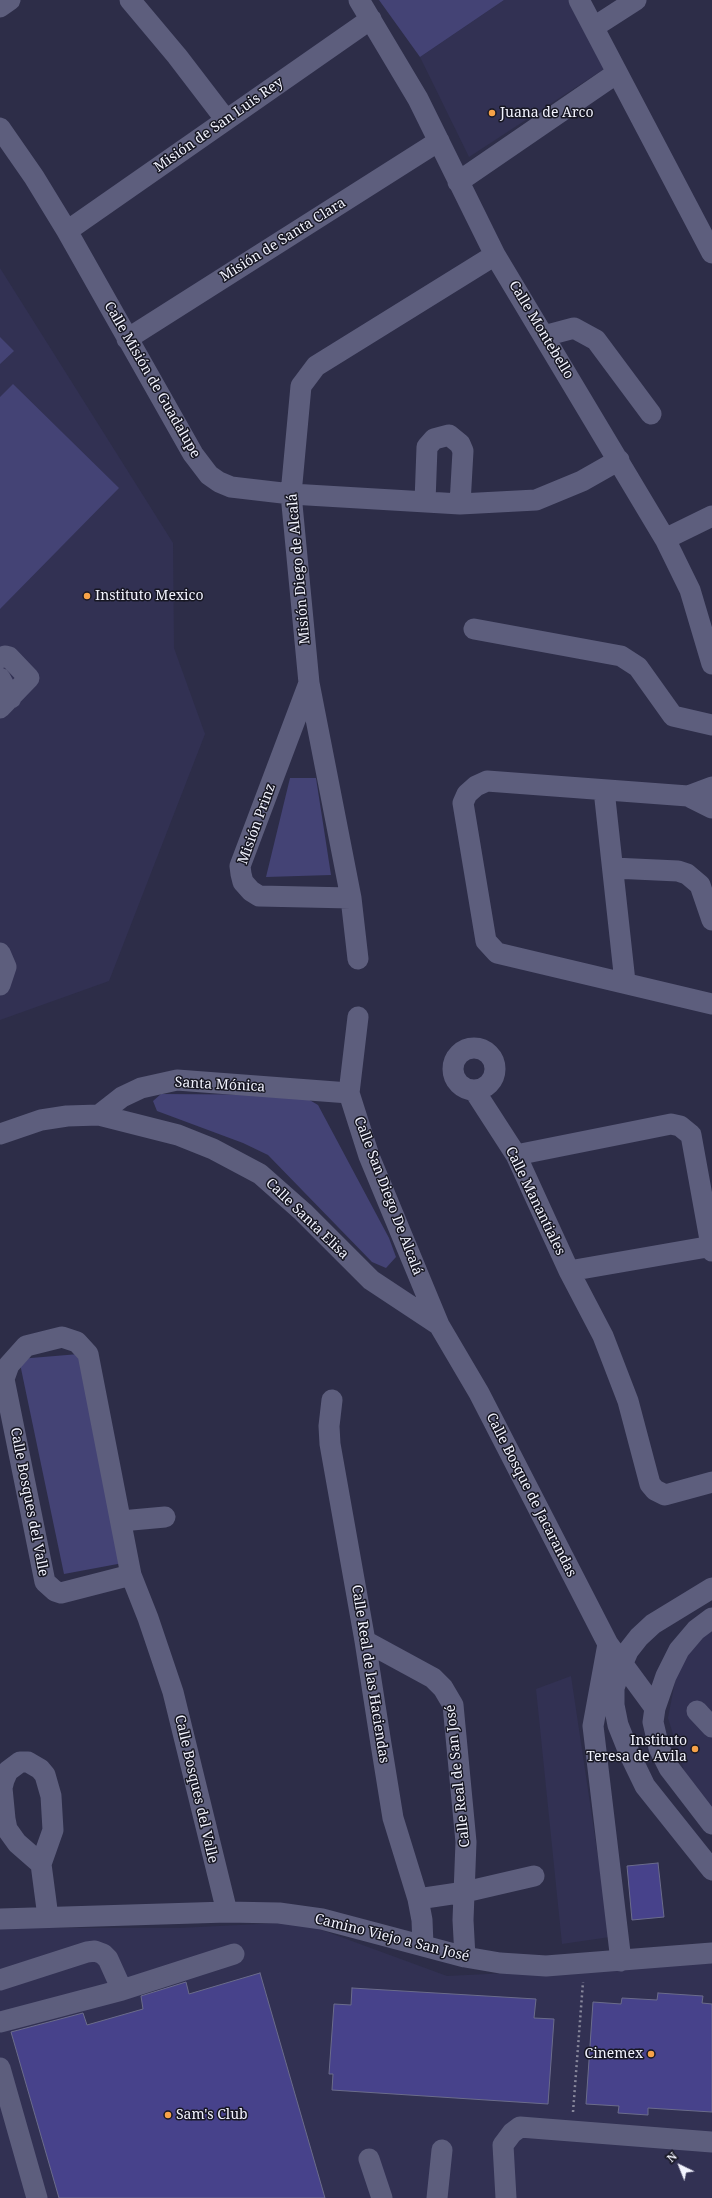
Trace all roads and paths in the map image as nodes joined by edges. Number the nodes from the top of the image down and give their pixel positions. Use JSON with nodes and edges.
{"nodes":[{"id":1,"x":10,"y":0,"type":"edge"},
{"id":2,"x":130,"y":0,"type":"edge"},
{"id":3,"x":359,"y":0,"type":"edge"},
{"id":4,"x":579,"y":0,"type":"edge"},
{"id":5,"x":636,"y":0,"type":"edge"},
{"id":6,"x":0,"y":7,"type":"edge"},
{"id":7,"x":371,"y":19,"type":"junction"},
{"id":8,"x":594,"y":27,"type":"junction"},
{"id":9,"x":618,"y":73,"type":"junction"},
{"id":10,"x":226,"y":120,"type":"junction"},
{"id":11,"x":0,"y":128,"type":"edge"},
{"id":12,"x":439,"y":141,"type":"junction"},
{"id":13,"x":458,"y":182,"type":"junction"},
{"id":14,"x":67,"y":231,"type":"junction"},
{"id":15,"x":712,"y":253,"type":"edge"},
{"id":16,"x":495,"y":255,"type":"junction"},
{"id":17,"x":544,"y":336,"type":"junction"},
{"id":18,"x":127,"y":339,"type":"junction"},
{"id":19,"x":651,"y":414,"type":"dead end"},
{"id":20,"x":619,"y":460,"type":"junction"},
{"id":21,"x":291,"y":494,"type":"junction"},
{"id":22,"x":425,"y":502,"type":"junction"},
{"id":23,"x":460,"y":504,"type":"junction"},
{"id":24,"x":712,"y":516,"type":"edge"},
{"id":25,"x":665,"y":539,"type":"junction"},
{"id":26,"x":474,"y":629,"type":"dead end"},
{"id":27,"x":0,"y":658,"type":"edge"},
{"id":28,"x":712,"y":664,"type":"edge"},
{"id":29,"x":0,"y":678,"type":"edge"},
{"id":30,"x":309,"y":683,"type":"junction"},
{"id":31,"x":6,"y":703,"type":"edge"},
{"id":32,"x":712,"y":725,"type":"edge"},
{"id":33,"x":712,"y":788,"type":"edge"},
{"id":34,"x":604,"y":790,"type":"junction"},
{"id":35,"x":688,"y":796,"type":"junction"},
{"id":36,"x":712,"y":808,"type":"edge"},
{"id":37,"x":613,"y":868,"type":"junction"},
{"id":38,"x":351,"y":898,"type":"junction"},
{"id":39,"x":712,"y":920,"type":"edge"},
{"id":40,"x":0,"y":953,"type":"edge"},
{"id":41,"x":358,"y":959,"type":"dead end"},
{"id":42,"x":624,"y":982,"type":"junction"},
{"id":43,"x":0,"y":986,"type":"edge"},
{"id":44,"x":712,"y":1004,"type":"edge"},
{"id":45,"x":358,"y":1017,"type":"dead end"},
{"id":46,"x":474,"y":1090,"type":"dead end"},
{"id":47,"x":349,"y":1093,"type":"junction"},
{"id":48,"x":99,"y":1115,"type":"junction"},
{"id":49,"x":0,"y":1134,"type":"edge"},
{"id":50,"x":516,"y":1155,"type":"junction"},
{"id":51,"x":712,"y":1248,"type":"edge"},
{"id":52,"x":569,"y":1271,"type":"junction"},
{"id":53,"x":439,"y":1325,"type":"junction"},
{"id":54,"x":332,"y":1400,"type":"dead end"},
{"id":55,"x":712,"y":1482,"type":"edge"},
{"id":56,"x":164,"y":1517,"type":"dead end"},
{"id":57,"x":121,"y":1521,"type":"junction"},
{"id":58,"x":131,"y":1575,"type":"junction"},
{"id":59,"x":712,"y":1588,"type":"edge"},
{"id":60,"x":712,"y":1618,"type":"edge"},
{"id":61,"x":365,"y":1641,"type":"junction"},
{"id":62,"x":608,"y":1644,"type":"junction"},
{"id":63,"x":622,"y":1665,"type":"junction"},
{"id":64,"x":654,"y":1708,"type":"junction"},
{"id":65,"x":697,"y":1711,"type":"dead end"},
{"id":66,"x":712,"y":1727,"type":"edge"},
{"id":67,"x":712,"y":1824,"type":"edge"},
{"id":68,"x":41,"y":1864,"type":"dead end"},
{"id":69,"x":712,"y":1870,"type":"edge"},
{"id":70,"x":534,"y":1876,"type":"dead end"},
{"id":71,"x":465,"y":1892,"type":"junction"},
{"id":72,"x":418,"y":1899,"type":"junction"},
{"id":73,"x":227,"y":1912,"type":"junction"},
{"id":74,"x":48,"y":1917,"type":"junction"},
{"id":75,"x":0,"y":1919,"type":"edge"},
{"id":76,"x":423,"y":1945,"type":"junction"},
{"id":77,"x":712,"y":1953,"type":"edge"},
{"id":78,"x":234,"y":1954,"type":"dead end"},
{"id":79,"x":465,"y":1957,"type":"junction"},
{"id":80,"x":620,"y":1960,"type":"junction"},
{"id":81,"x":585,"y":1963,"type":"junction"},
{"id":82,"x":0,"y":1980,"type":"edge"},
{"id":83,"x":122,"y":1990,"type":"junction"},
{"id":84,"x":0,"y":2022,"type":"edge"},
{"id":85,"x":0,"y":2068,"type":"edge"},
{"id":86,"x":572,"y":2131,"type":"junction"},
{"id":87,"x":712,"y":2142,"type":"edge"},
{"id":88,"x":442,"y":2150,"type":"dead end"},
{"id":89,"x":369,"y":2159,"type":"dead end"},
{"id":90,"x":37,"y":2198,"type":"edge"},
{"id":91,"x":382,"y":2198,"type":"edge"},
{"id":92,"x":437,"y":2198,"type":"edge"},
{"id":93,"x":506,"y":2198,"type":"edge"}],
"edges":[{"from":1,"to":6,"type":"street"},
{"from":2,"to":10,"type":"street"},
{"from":3,"to":7,"type":"street","name":"Calle Montebello"},
{"from":4,"to":8,"type":"street"},
{"from":5,"to":8,"type":"street"},
{"from":7,"to":10,"type":"street","name":"Misión de San Luis Rey"},
{"from":7,"to":12,"type":"street","name":"Calle Montebello"},
{"from":8,"to":9,"type":"street"},
{"from":9,"to":13,"type":"street"},
{"from":9,"to":15,"type":"street"},
{"from":10,"to":14,"type":"street","name":"Misión de San Luis Rey"},
{"from":11,"to":14,"type":"street","name":"Calle Misión de Guadalupe"},
{"from":12,"to":13,"type":"street","name":"Calle Montebello"},
{"from":12,"to":18,"type":"street","name":"Misión de Santa Clara"},
{"from":13,"to":16,"type":"street","name":"Calle Montebello"},
{"from":14,"to":18,"type":"street","name":"Calle Misión de Guadalupe"},
{"from":16,"to":17,"type":"street","name":"Calle Montebello"},
{"from":16,"to":21,"type":"street","name":"Misión Diego de Alcalá"},
{"from":17,"to":19,"type":"street"},
{"from":17,"to":20,"type":"street","name":"Calle Montebello"},
{"from":18,"to":21,"type":"street","name":"Calle Misión de Guadalupe"},
{"from":20,"to":23,"type":"street","name":"Calle Misión de Guadalupe"},
{"from":20,"to":25,"type":"street","name":"Calle Montebello"},
{"from":21,"to":22,"type":"street","name":"Calle Misión de Guadalupe"},
{"from":21,"to":30,"type":"street","name":"Misión Diego de Alcalá"},
{"from":22,"to":23,"type":"street","name":"Calle Misión de Guadalupe"},
{"from":22,"to":23,"type":"street"},
{"from":24,"to":25,"type":"street"},
{"from":25,"to":28,"type":"street","name":"Calle Montebello"},
{"from":26,"to":32,"type":"street"},
{"from":27,"to":31,"type":"street"},
{"from":29,"to":31,"type":"street"},
{"from":30,"to":38,"type":"street","name":"Misión Diego de Alcalá"},
{"from":30,"to":38,"type":"street","name":"Misión Prinz"},
{"from":33,"to":35,"type":"street"},
{"from":34,"to":35,"type":"street"},
{"from":34,"to":37,"type":"street"},
{"from":34,"to":42,"type":"street"},
{"from":35,"to":36,"type":"street"},
{"from":37,"to":39,"type":"street"},
{"from":37,"to":42,"type":"street"},
{"from":38,"to":41,"type":"street","name":"Misión Diego de Alcalá"},
{"from":40,"to":43,"type":"street"},
{"from":42,"to":44,"type":"street"},
{"from":45,"to":47,"type":"street","name":"Calle San Diego De Alcalá"},
{"from":46,"to":50,"type":"street","name":"Calle Manantiales"},
{"from":47,"to":48,"type":"street","name":"Santa Mónica"},
{"from":47,"to":53,"type":"street","name":"Calle San Diego De Alcalá"},
{"from":48,"to":49,"type":"street","name":"Calle Santa Elisa"},
{"from":48,"to":53,"type":"street","name":"Calle Santa Elisa"},
{"from":50,"to":51,"type":"street","name":"Calle Manantiales"},
{"from":50,"to":52,"type":"street","name":"Calle Manantiales"},
{"from":51,"to":52,"type":"street","name":"Calle Manantiales"},
{"from":52,"to":55,"type":"street","name":"Calle Manantiales"},
{"from":53,"to":62,"type":"street","name":"Calle Bosque de Jacarandas"},
{"from":54,"to":61,"type":"street","name":"Calle Real de las Haciendas"},
{"from":56,"to":57,"type":"street"},
{"from":57,"to":58,"type":"street","name":"Calle Bosques del Valle"},
{"from":57,"to":58,"type":"street","name":"Calle Bosques del Valle"},
{"from":58,"to":73,"type":"street","name":"Calle Bosques del Valle"},
{"from":59,"to":63,"type":"street"},
{"from":60,"to":64,"type":"street"},
{"from":61,"to":71,"type":"street","name":"Calle Real de San José"},
{"from":61,"to":72,"type":"street","name":"Calle Real de las Haciendas"},
{"from":62,"to":63,"type":"street","name":"Calle Bosque de Jacarandas"},
{"from":62,"to":80,"type":"street"},
{"from":63,"to":64,"type":"street","name":"Calle Bosque de Jacarandas"},
{"from":63,"to":69,"type":"street"},
{"from":64,"to":67,"type":"street"},
{"from":65,"to":66,"type":"street"},
{"from":68,"to":74,"type":"street"},
{"from":70,"to":71,"type":"street"},
{"from":71,"to":72,"type":"street"},
{"from":71,"to":79,"type":"street","name":"Calle Real de San José"},
{"from":72,"to":76,"type":"street","name":"Calle Real de las Haciendas"},
{"from":73,"to":74,"type":"street","name":"Camino Viejo a San José"},
{"from":73,"to":76,"type":"street","name":"Camino Viejo a San José"},
{"from":74,"to":75,"type":"street","name":"Camino Viejo a San José"},
{"from":76,"to":79,"type":"street","name":"Camino Viejo a San José"},
{"from":77,"to":80,"type":"street","name":"Camino Viejo a San José"},
{"from":78,"to":83,"type":"street"},
{"from":79,"to":81,"type":"street","name":"Camino Viejo a San José"},
{"from":80,"to":81,"type":"street","name":"Camino Viejo a San José"},
{"from":81,"to":86,"type":"path"},
{"from":82,"to":83,"type":"street"},
{"from":83,"to":84,"type":"street"},
{"from":85,"to":90,"type":"street"},
{"from":86,"to":87,"type":"street"},
{"from":86,"to":93,"type":"street"},
{"from":88,"to":92,"type":"street"},
{"from":89,"to":91,"type":"street"}]}
